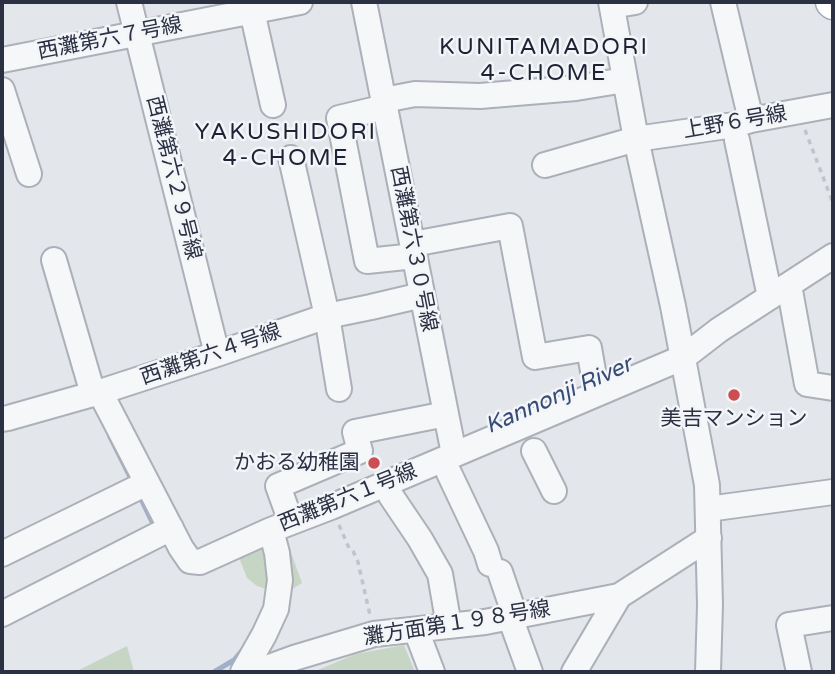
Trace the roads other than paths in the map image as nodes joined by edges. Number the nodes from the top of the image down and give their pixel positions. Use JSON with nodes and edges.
{"nodes":[{"id":1,"x":129,"y":2,"type":"edge"},
{"id":2,"x":300,"y":2,"type":"edge"},
{"id":3,"x":364,"y":2,"type":"edge"},
{"id":4,"x":723,"y":2,"type":"edge"},
{"id":5,"x":620,"y":3,"type":"edge"},
{"id":6,"x":251,"y":11,"type":"junction"},
{"id":7,"x":137,"y":34,"type":"junction"},
{"id":8,"x":2,"y":60,"type":"edge"},
{"id":9,"x":625,"y":80,"type":"junction"},
{"id":10,"x":2,"y":90,"type":"edge"},
{"id":11,"x":385,"y":104,"type":"junction"},
{"id":12,"x":273,"y":105,"type":"dead end"},
{"id":13,"x":833,"y":105,"type":"edge"},
{"id":14,"x":744,"y":130,"type":"junction"},
{"id":15,"x":636,"y":139,"type":"junction"},
{"id":16,"x":291,"y":158,"type":"dead end"},
{"id":17,"x":545,"y":165,"type":"dead end"},
{"id":18,"x":29,"y":174,"type":"dead end"},
{"id":19,"x":414,"y":250,"type":"junction"},
{"id":20,"x":833,"y":256,"type":"edge"},
{"id":21,"x":54,"y":260,"type":"dead end"},
{"id":22,"x":785,"y":294,"type":"junction"},
{"id":23,"x":422,"y":295,"type":"junction"},
{"id":24,"x":327,"y":316,"type":"junction"},
{"id":25,"x":217,"y":354,"type":"junction"},
{"id":26,"x":684,"y":358,"type":"junction"},
{"id":27,"x":833,"y":388,"type":"edge"},
{"id":28,"x":339,"y":389,"type":"dead end"},
{"id":29,"x":96,"y":393,"type":"junction"},
{"id":30,"x":597,"y":394,"type":"junction"},
{"id":31,"x":4,"y":412,"type":"edge"},
{"id":32,"x":446,"y":414,"type":"junction"},
{"id":33,"x":534,"y":451,"type":"dead end"},
{"id":34,"x":452,"y":463,"type":"junction"},
{"id":35,"x":147,"y":483,"type":"junction"},
{"id":36,"x":385,"y":490,"type":"junction"},
{"id":37,"x":554,"y":491,"type":"dead end"},
{"id":38,"x":833,"y":492,"type":"edge"},
{"id":39,"x":708,"y":509,"type":"junction"},
{"id":40,"x":281,"y":526,"type":"junction"},
{"id":41,"x":171,"y":528,"type":"junction"},
{"id":42,"x":404,"y":534,"type":"dead end"},
{"id":43,"x":709,"y":538,"type":"junction"},
{"id":44,"x":2,"y":554,"type":"edge"},
{"id":45,"x":619,"y":596,"type":"junction"},
{"id":46,"x":2,"y":614,"type":"edge"},
{"id":47,"x":512,"y":617,"type":"junction"},
{"id":48,"x":833,"y":618,"type":"edge"},
{"id":49,"x":449,"y":626,"type":"junction"},
{"id":50,"x":416,"y":630,"type":"junction"},
{"id":51,"x":243,"y":672,"type":"edge"},
{"id":52,"x":256,"y":672,"type":"edge"},
{"id":53,"x":432,"y":672,"type":"edge"},
{"id":54,"x":530,"y":672,"type":"edge"},
{"id":55,"x":575,"y":672,"type":"edge"},
{"id":56,"x":708,"y":672,"type":"edge"},
{"id":57,"x":799,"y":672,"type":"edge"}],
"edges":[{"from":1,"to":7,"type":"street","name":"西灘第六２９号線"},
{"from":2,"to":6,"type":"street","name":"西灘第六７号線"},
{"from":3,"to":11,"type":"street","name":"西灘第六３０号線"},
{"from":4,"to":14,"type":"street"},
{"from":5,"to":9,"type":"street"},
{"from":6,"to":7,"type":"street","name":"西灘第六７号線"},
{"from":6,"to":12,"type":"street"},
{"from":7,"to":8,"type":"street","name":"西灘第六７号線"},
{"from":7,"to":25,"type":"street","name":"西灘第六２９号線"},
{"from":9,"to":11,"type":"street"},
{"from":9,"to":15,"type":"street"},
{"from":10,"to":18,"type":"street"},
{"from":11,"to":19,"type":"street","name":"西灘第六３０号線"},
{"from":11,"to":19,"type":"street"},
{"from":13,"to":14,"type":"street","name":"上野６号線"},
{"from":14,"to":15,"type":"street","name":"上野６号線"},
{"from":14,"to":22,"type":"street"},
{"from":15,"to":17,"type":"street","name":"上野６号線"},
{"from":15,"to":26,"type":"street"},
{"from":16,"to":24,"type":"street"},
{"from":19,"to":23,"type":"street","name":"西灘第六３０号線"},
{"from":19,"to":30,"type":"street"},
{"from":20,"to":22,"type":"street","name":"西灘第六１号線"},
{"from":21,"to":29,"type":"street","name":"西灘第六１号線"},
{"from":22,"to":26,"type":"street","name":"西灘第六１号線"},
{"from":22,"to":27,"type":"street"},
{"from":23,"to":24,"type":"street","name":"西灘第六４号線"},
{"from":23,"to":32,"type":"street","name":"西灘第六３０号線"},
{"from":24,"to":25,"type":"street","name":"西灘第六４号線"},
{"from":24,"to":28,"type":"street"},
{"from":25,"to":29,"type":"street","name":"西灘第六４号線"},
{"from":26,"to":30,"type":"street","name":"西灘第六１号線"},
{"from":26,"to":39,"type":"street"},
{"from":29,"to":31,"type":"street","name":"西灘第六４号線"},
{"from":29,"to":35,"type":"street","name":"西灘第六１号線"},
{"from":30,"to":34,"type":"street","name":"西灘第六１号線"},
{"from":32,"to":34,"type":"street","name":"西灘第六３０号線"},
{"from":32,"to":40,"type":"street"},
{"from":33,"to":37,"type":"street"},
{"from":34,"to":36,"type":"street","name":"西灘第六１号線"},
{"from":34,"to":47,"type":"street","name":"西灘第六３０号線"},
{"from":35,"to":41,"type":"street","name":"西灘第六１号線"},
{"from":35,"to":44,"type":"street"},
{"from":36,"to":40,"type":"street","name":"西灘第六１号線"},
{"from":36,"to":42,"type":"street"},
{"from":36,"to":49,"type":"street"},
{"from":38,"to":39,"type":"street"},
{"from":39,"to":43,"type":"street"},
{"from":40,"to":41,"type":"street","name":"西灘第六１号線"},
{"from":40,"to":51,"type":"street"},
{"from":41,"to":46,"type":"street"},
{"from":43,"to":45,"type":"street"},
{"from":43,"to":56,"type":"street"},
{"from":45,"to":47,"type":"street","name":"灘方面第１９８号線"},
{"from":45,"to":55,"type":"street"},
{"from":47,"to":49,"type":"street","name":"灘方面第１９８号線"},
{"from":47,"to":54,"type":"street","name":"西灘第六３０号線"},
{"from":48,"to":57,"type":"street"},
{"from":49,"to":50,"type":"street","name":"灘方面第１９８号線"},
{"from":50,"to":52,"type":"street","name":"灘方面第１９８号線"},
{"from":50,"to":53,"type":"street"}]}
